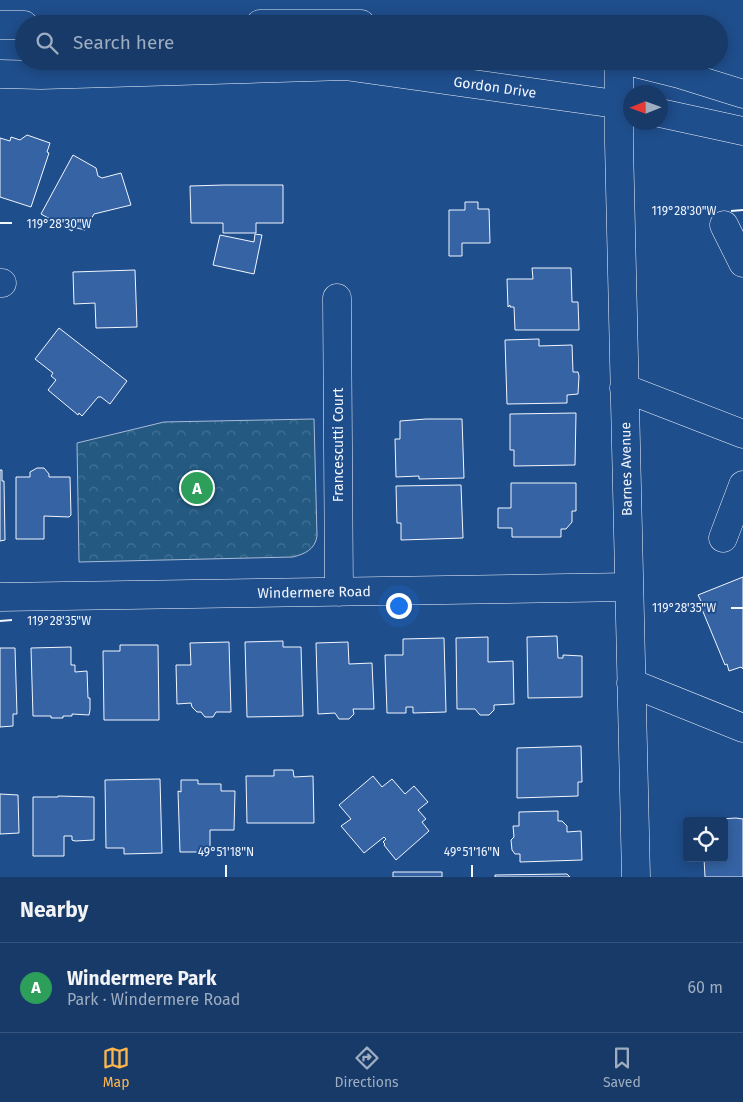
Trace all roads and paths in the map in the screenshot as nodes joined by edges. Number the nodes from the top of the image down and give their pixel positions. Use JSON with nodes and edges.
{"nodes":[{"id":1,"x":0,"y":25,"type":"edge"},
{"id":2,"x":15,"y":25,"type":"edge"},
{"id":3,"x":210,"y":70,"type":"edge"},
{"id":4,"x":374,"y":70,"type":"edge"},
{"id":5,"x":620,"y":70,"type":"edge"},
{"id":6,"x":663,"y":70,"type":"edge"},
{"id":7,"x":0,"y":74,"type":"edge"},
{"id":8,"x":743,"y":94,"type":"edge"},
{"id":9,"x":623,"y":96,"type":"edge"},
{"id":10,"x":623,"y":105,"type":"edge"},
{"id":11,"x":668,"y":115,"type":"edge"},
{"id":12,"x":624,"y":130,"type":"edge"},
{"id":13,"x":743,"y":132,"type":"edge"},
{"id":14,"x":724,"y":225,"type":"dead end"},
{"id":15,"x":743,"y":263,"type":"edge"},
{"id":16,"x":338,"y":298,"type":"dead end"},
{"id":17,"x":624,"y":388,"type":"junction"},
{"id":18,"x":743,"y":434,"type":"edge"},
{"id":19,"x":743,"y":485,"type":"edge"},
{"id":20,"x":724,"y":538,"type":"dead end"},
{"id":21,"x":629,"y":587,"type":"junction"},
{"id":22,"x":339,"y":592,"type":"junction"},
{"id":23,"x":0,"y":597,"type":"edge"},
{"id":24,"x":631,"y":683,"type":"junction"},
{"id":25,"x":743,"y":728,"type":"edge"},
{"id":26,"x":636,"y":877,"type":"edge"}],
"edges":[{"from":1,"to":2,"type":"street"},
{"from":3,"to":7,"type":"street","name":"Gordon Drive"},
{"from":4,"to":10,"type":"street","name":"Gordon Drive"},
{"from":5,"to":9,"type":"street","name":"Barnes Avenue"},
{"from":6,"to":8,"type":"street"},
{"from":11,"to":13,"type":"street"},
{"from":12,"to":17,"type":"street","name":"Barnes Avenue"},
{"from":14,"to":15,"type":"street"},
{"from":16,"to":22,"type":"street","name":"Francescutti Court"},
{"from":17,"to":18,"type":"street"},
{"from":17,"to":21,"type":"street","name":"Barnes Avenue"},
{"from":19,"to":20,"type":"street"},
{"from":21,"to":22,"type":"street","name":"Windermere Road"},
{"from":21,"to":24,"type":"street","name":"Barnes Avenue"},
{"from":22,"to":23,"type":"street","name":"Windermere Road"},
{"from":24,"to":25,"type":"street"},
{"from":24,"to":26,"type":"street","name":"Barnes Avenue"}]}
